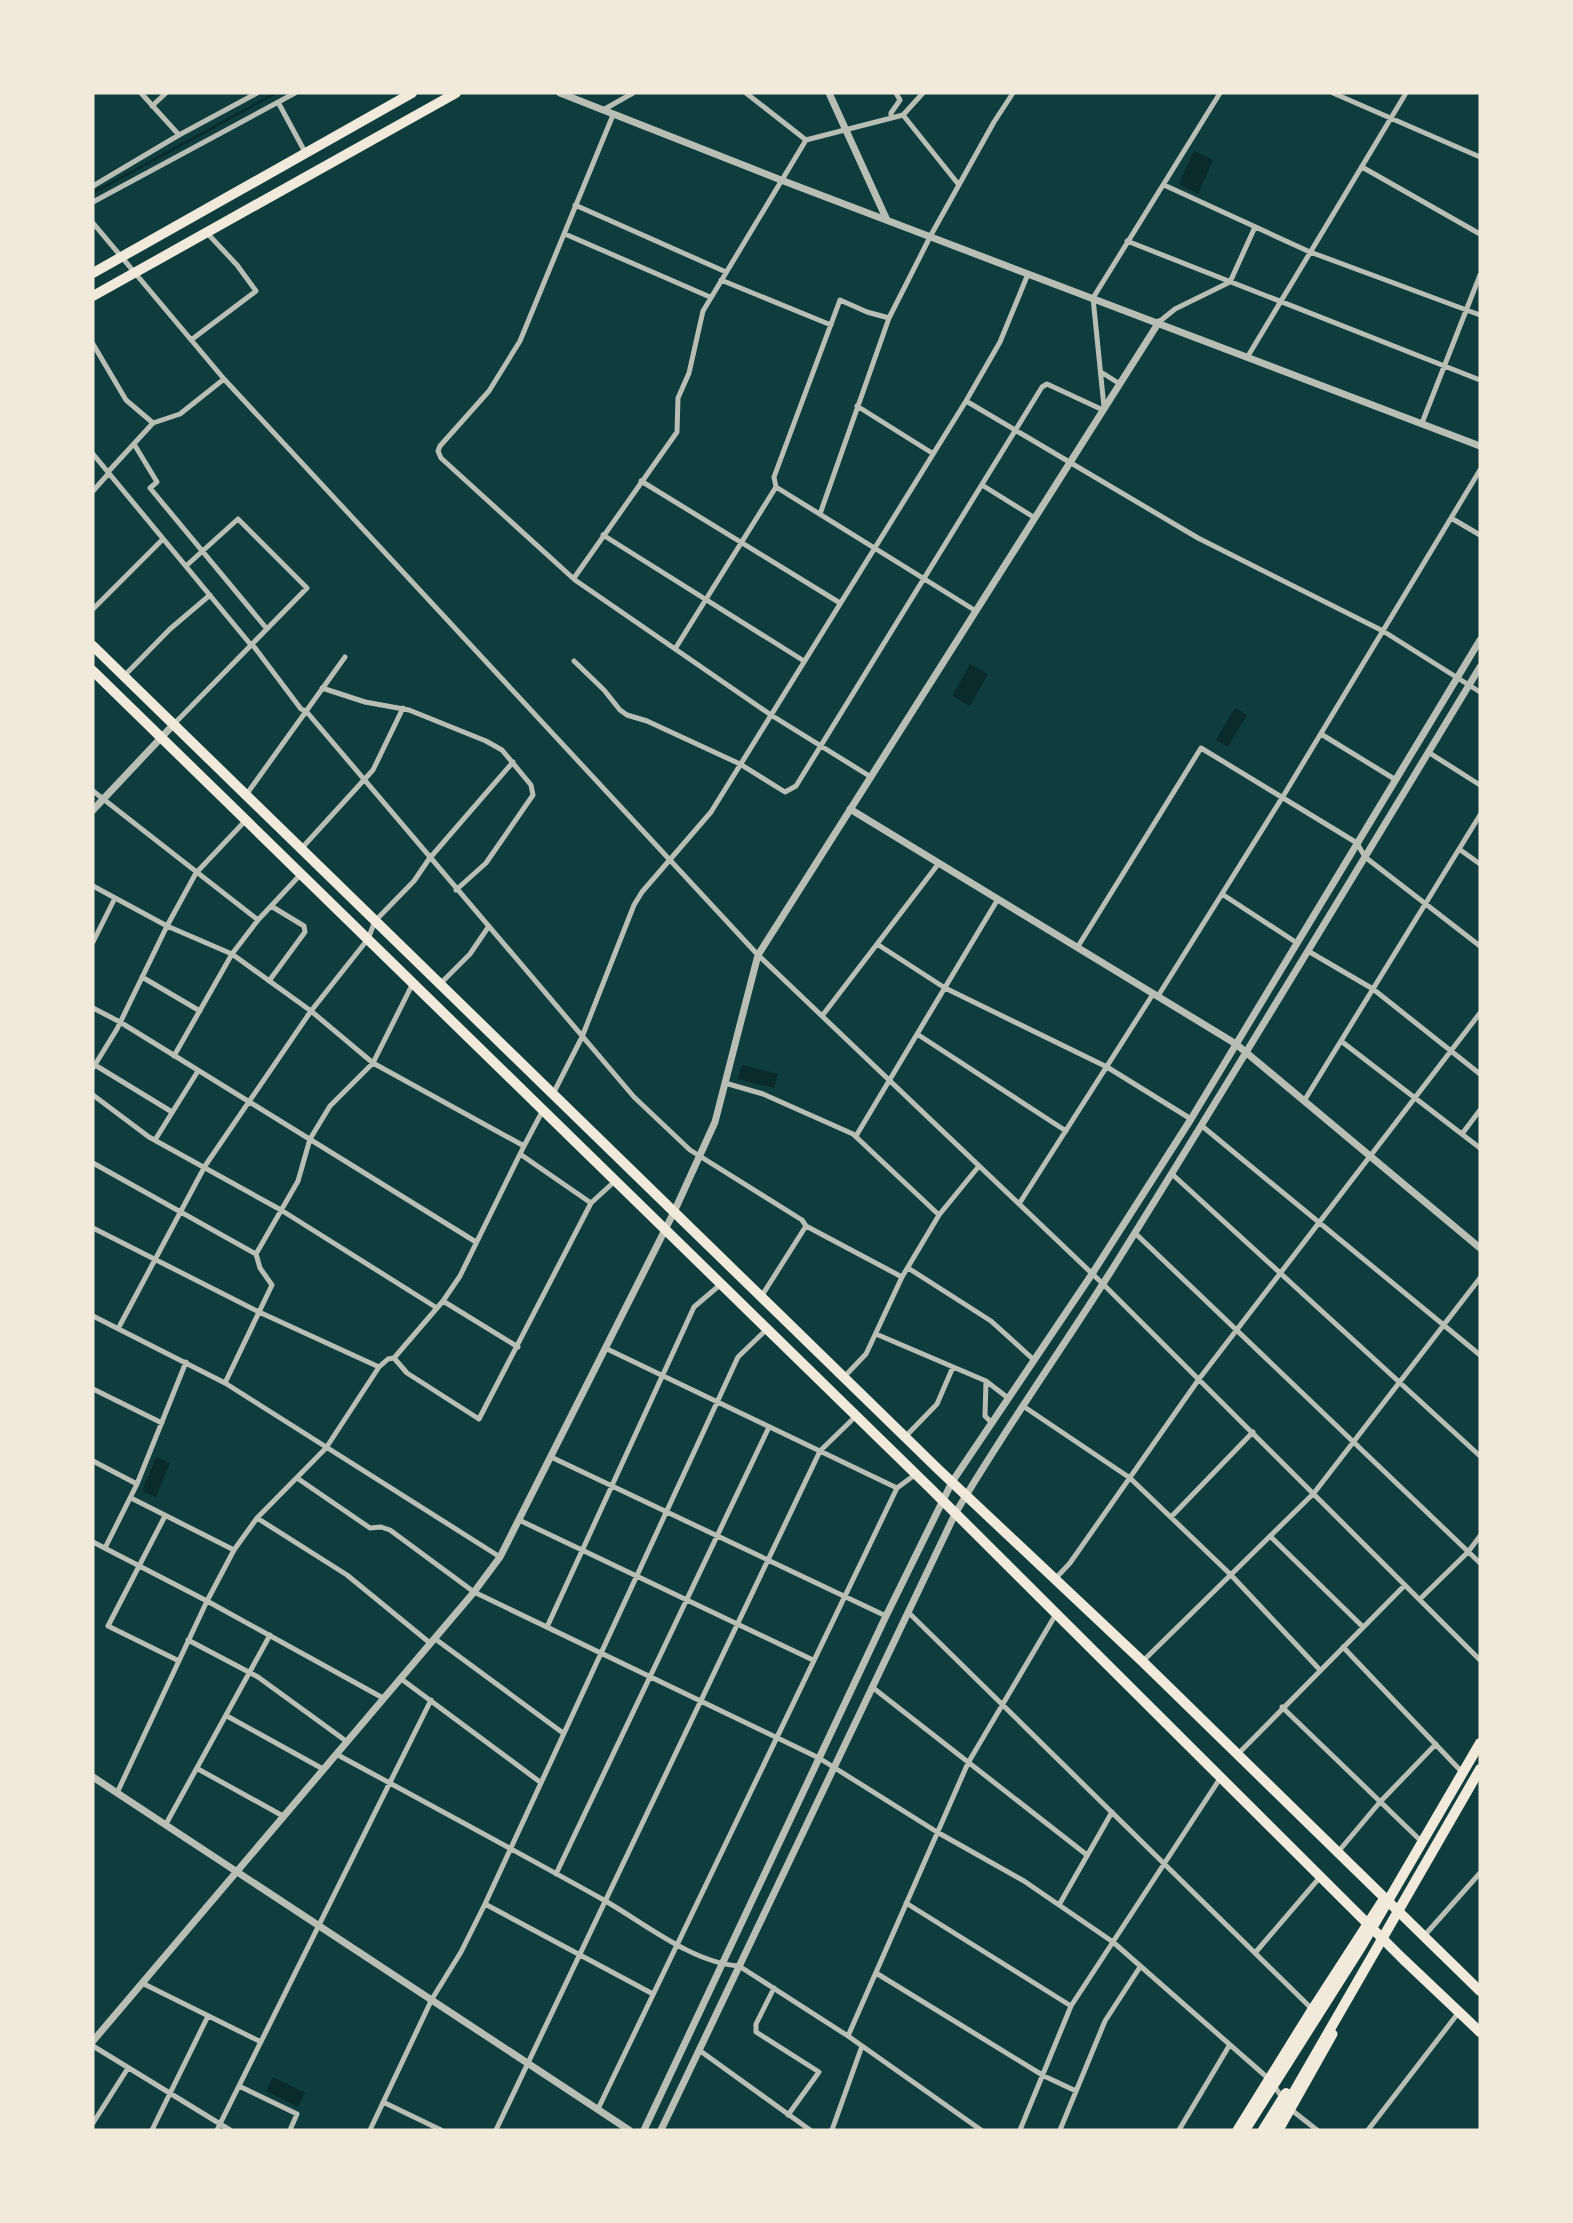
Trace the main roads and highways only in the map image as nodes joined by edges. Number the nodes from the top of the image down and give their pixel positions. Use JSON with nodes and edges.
{"nodes":[{"id":1,"x":412,"y":93,"type":"edge"},
{"id":2,"x":456,"y":93,"type":"edge"},
{"id":3,"x":93,"y":273,"type":"edge"},
{"id":4,"x":93,"y":296,"type":"edge"},
{"id":5,"x":93,"y":646,"type":"edge"},
{"id":6,"x":93,"y":671,"type":"edge"},
{"id":7,"x":1480,"y":1736,"type":"edge"},
{"id":8,"x":1480,"y":1743,"type":"edge"},
{"id":9,"x":1480,"y":1769,"type":"edge"},
{"id":10,"x":1480,"y":1777,"type":"edge"},
{"id":11,"x":1385,"y":1897,"type":"junction"},
{"id":12,"x":1400,"y":1913,"type":"junction"},
{"id":13,"x":1368,"y":1923,"type":"junction"},
{"id":14,"x":1386,"y":1941,"type":"junction"},
{"id":15,"x":1361,"y":1947,"type":"junction"},
{"id":16,"x":1370,"y":1957,"type":"junction"},
{"id":17,"x":1480,"y":1991,"type":"edge"},
{"id":18,"x":1480,"y":2032,"type":"edge"},
{"id":19,"x":1237,"y":2130,"type":"edge"},
{"id":20,"x":1245,"y":2130,"type":"edge"},
{"id":21,"x":1252,"y":2130,"type":"edge"},
{"id":22,"x":1262,"y":2130,"type":"edge"},
{"id":23,"x":1272,"y":2130,"type":"edge"},
{"id":24,"x":1279,"y":2130,"type":"edge"}],
"edges":[{"from":1,"to":3,"type":"highway"},
{"from":2,"to":4,"type":"highway"},
{"from":5,"to":11,"type":"highway"},
{"from":6,"to":13,"type":"highway"},
{"from":7,"to":11,"type":"main road"},
{"from":8,"to":15,"type":"highway"},
{"from":9,"to":16,"type":"highway"},
{"from":10,"to":12,"type":"main road"},
{"from":11,"to":12,"type":"highway"},
{"from":11,"to":13,"type":"main road"},
{"from":12,"to":14,"type":"main road"},
{"from":12,"to":17,"type":"highway"},
{"from":13,"to":14,"type":"highway"},
{"from":13,"to":19,"type":"main road"},
{"from":14,"to":18,"type":"highway"},
{"from":14,"to":24,"type":"main road"},
{"from":15,"to":20,"type":"highway"},
{"from":15,"to":21,"type":"highway"},
{"from":16,"to":22,"type":"highway"},
{"from":16,"to":23,"type":"highway"}]}
